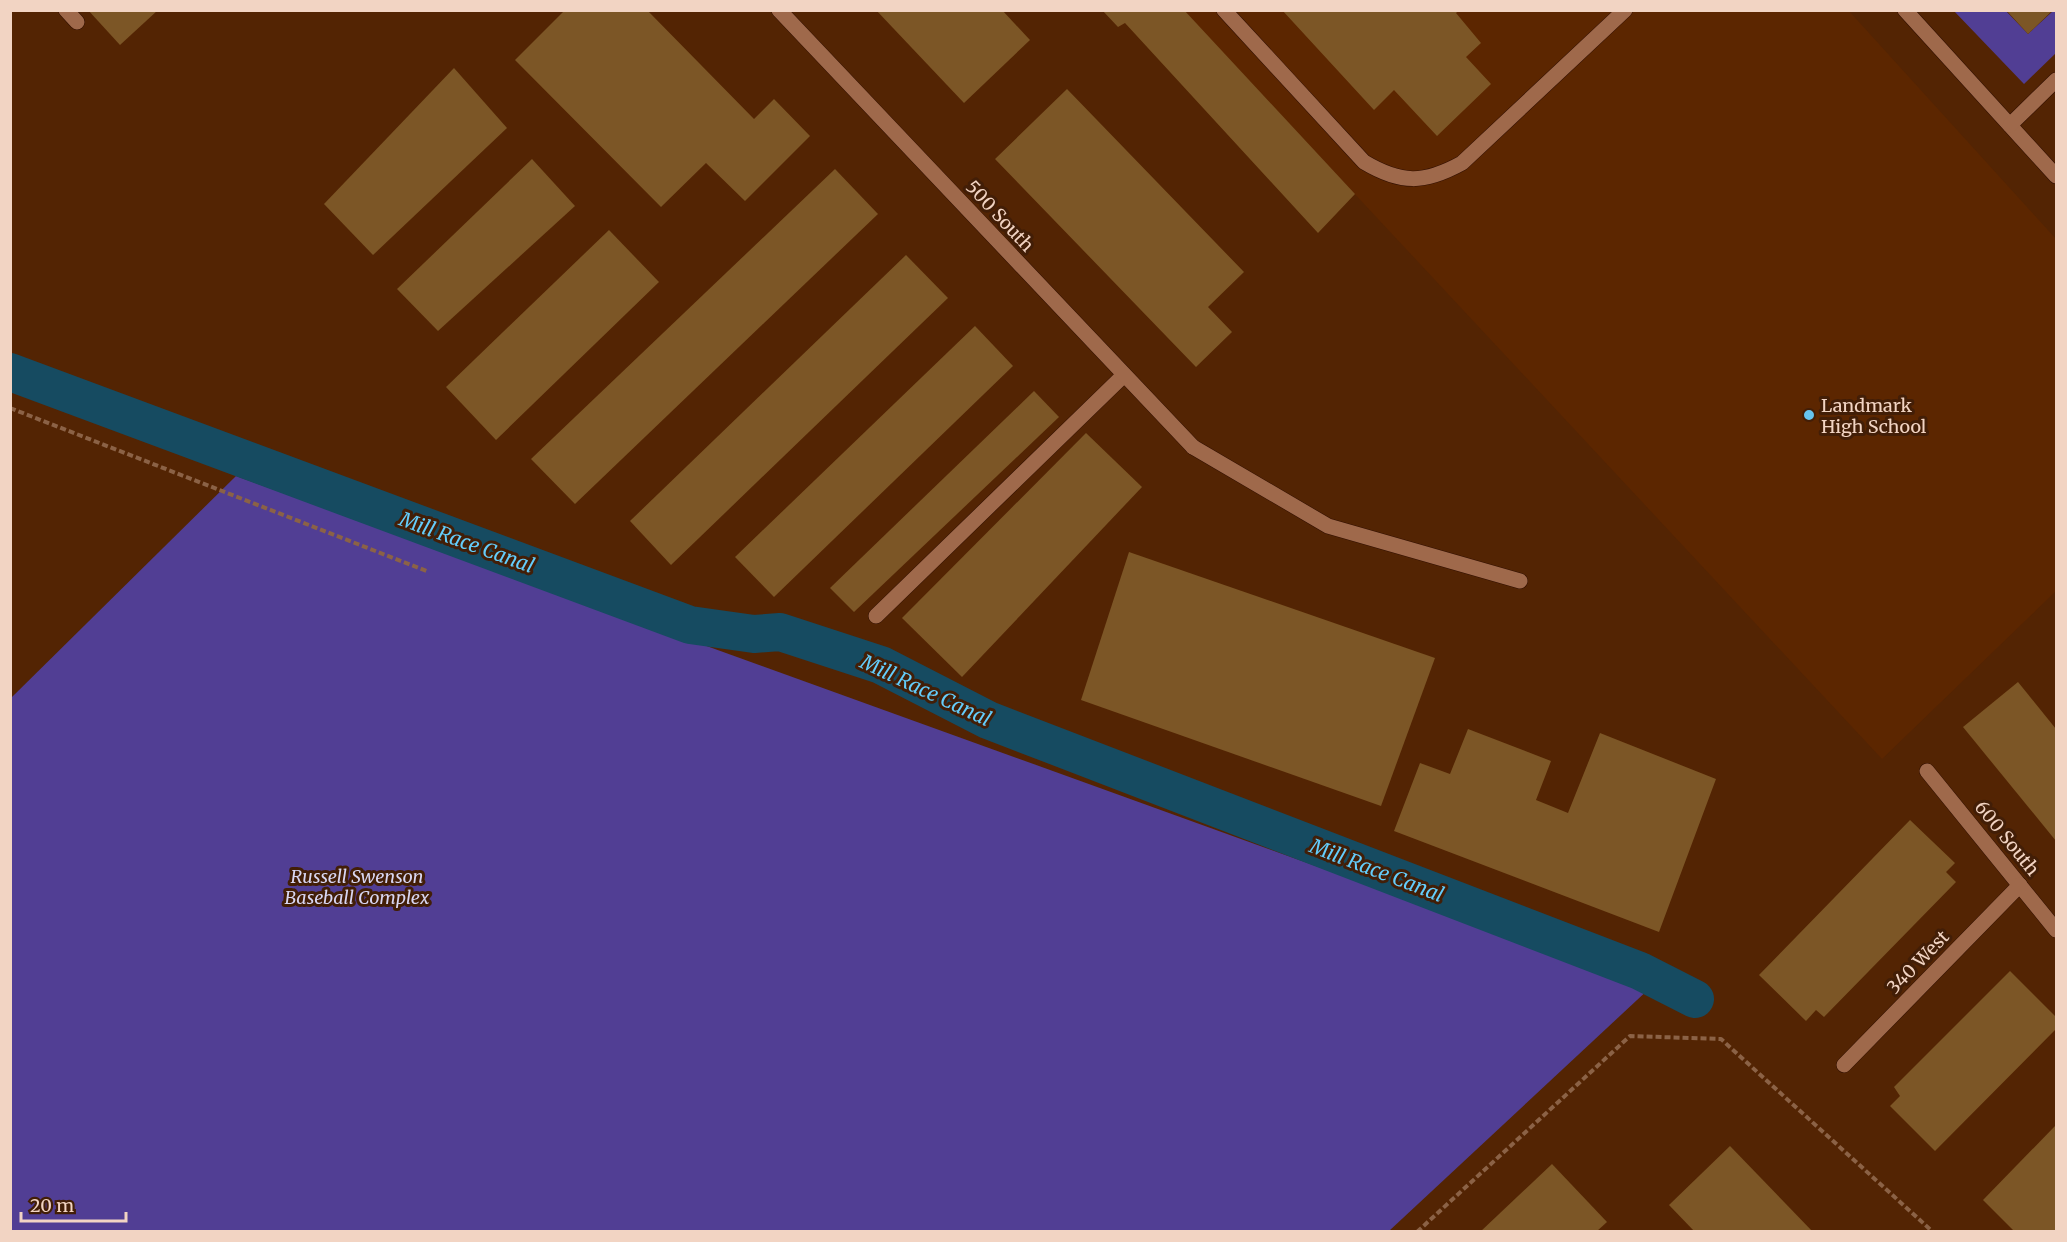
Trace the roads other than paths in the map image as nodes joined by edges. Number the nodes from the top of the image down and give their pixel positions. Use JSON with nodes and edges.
{"nodes":[{"id":1,"x":66,"y":10,"type":"edge"},
{"id":2,"x":779,"y":10,"type":"edge"},
{"id":3,"x":1224,"y":10,"type":"edge"},
{"id":4,"x":1625,"y":10,"type":"edge"},
{"id":5,"x":1905,"y":10,"type":"edge"},
{"id":6,"x":77,"y":22,"type":"dead end"},
{"id":7,"x":2056,"y":80,"type":"edge"},
{"id":8,"x":2010,"y":125,"type":"junction"},
{"id":9,"x":2056,"y":176,"type":"edge"},
{"id":10,"x":1124,"y":375,"type":"junction"},
{"id":11,"x":1520,"y":581,"type":"dead end"},
{"id":12,"x":876,"y":616,"type":"dead end"},
{"id":13,"x":1927,"y":771,"type":"dead end"},
{"id":14,"x":2020,"y":885,"type":"junction"},
{"id":15,"x":2056,"y":930,"type":"edge"},
{"id":16,"x":1844,"y":1065,"type":"dead end"}],
"edges":[{"from":1,"to":6,"type":"street"},
{"from":2,"to":10,"type":"street","name":"500 South"},
{"from":3,"to":4,"type":"street"},
{"from":5,"to":8,"type":"street"},
{"from":7,"to":8,"type":"street"},
{"from":8,"to":9,"type":"street"},
{"from":10,"to":11,"type":"street","name":"500 South"},
{"from":10,"to":12,"type":"street"},
{"from":13,"to":14,"type":"street","name":"600 South"},
{"from":14,"to":15,"type":"street","name":"600 South"},
{"from":14,"to":16,"type":"street","name":"340 West"}]}
